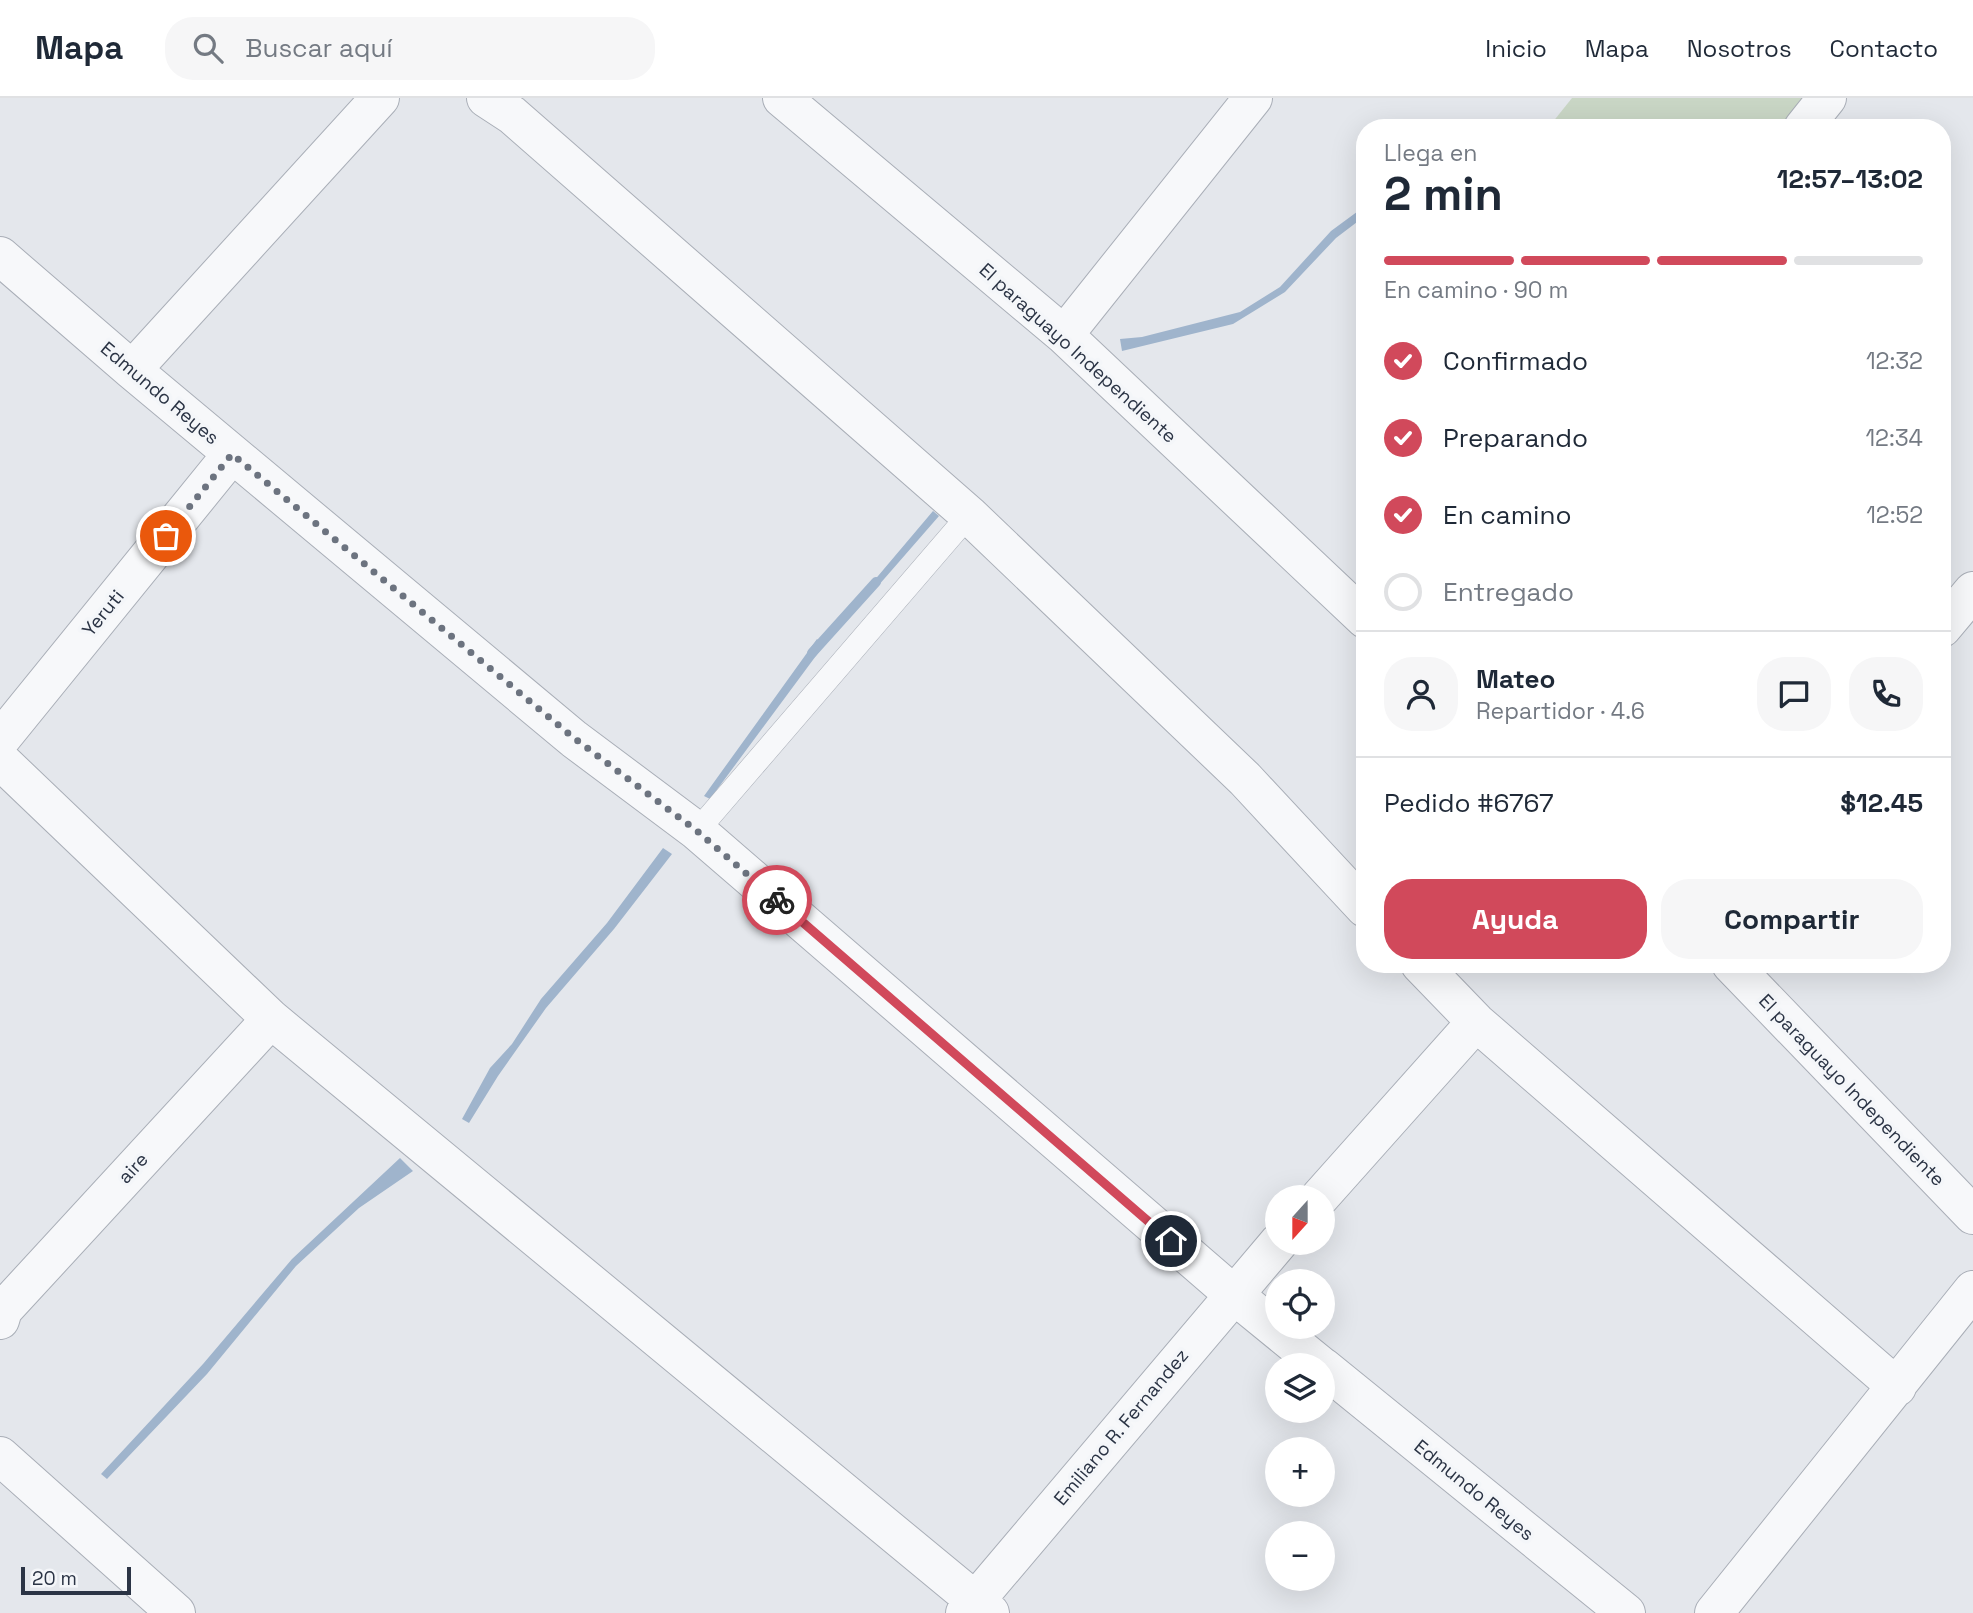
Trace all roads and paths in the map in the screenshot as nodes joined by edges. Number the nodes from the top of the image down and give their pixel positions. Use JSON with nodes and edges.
{"nodes":[{"id":1,"x":380,"y":98,"type":"edge"},
{"id":2,"x":486,"y":98,"type":"edge"},
{"id":3,"x":782,"y":98,"type":"edge"},
{"id":4,"x":1252,"y":98,"type":"edge"},
{"id":5,"x":1827,"y":98,"type":"edge"},
{"id":6,"x":1810,"y":119,"type":"edge"},
{"id":7,"x":0,"y":256,"type":"edge"},
{"id":8,"x":1064,"y":335,"type":"junction"},
{"id":9,"x":132,"y":370,"type":"junction"},
{"id":10,"x":232,"y":454,"type":"junction"},
{"id":11,"x":969,"y":514,"type":"junction"},
{"id":12,"x":1973,"y":590,"type":"edge"},
{"id":13,"x":1356,"y":611,"type":"edge"},
{"id":14,"x":1951,"y":617,"type":"edge"},
{"id":15,"x":0,"y":740,"type":"edge"},
{"id":16,"x":0,"y":760,"type":"edge"},
{"id":17,"x":697,"y":831,"type":"junction"},
{"id":18,"x":1356,"y":898,"type":"edge"},
{"id":19,"x":1429,"y":973,"type":"edge"},
{"id":20,"x":1740,"y":973,"type":"edge"},
{"id":21,"x":271,"y":1019,"type":"junction"},
{"id":22,"x":1476,"y":1022,"type":"junction"},
{"id":23,"x":1331,"y":1185,"type":"edge"},
{"id":24,"x":1973,"y":1215,"type":"edge"},
{"id":25,"x":1268,"y":1255,"type":"edge"},
{"id":26,"x":1973,"y":1290,"type":"edge"},
{"id":27,"x":1233,"y":1294,"type":"junction"},
{"id":28,"x":1,"y":1312,"type":"edge"},
{"id":29,"x":1306,"y":1353,"type":"edge"},
{"id":30,"x":1335,"y":1377,"type":"edge"},
{"id":31,"x":1897,"y":1387,"type":"junction"},
{"id":32,"x":0,"y":1457,"type":"edge"},
{"id":33,"x":977,"y":1609,"type":"edge"},
{"id":34,"x":177,"y":1613,"type":"edge"},
{"id":35,"x":1626,"y":1613,"type":"edge"},
{"id":36,"x":1714,"y":1613,"type":"edge"}],
"edges":[{"from":1,"to":9,"type":"street"},
{"from":2,"to":11,"type":"street"},
{"from":3,"to":8,"type":"street","name":"El paraguayo Independiente"},
{"from":4,"to":8,"type":"street"},
{"from":5,"to":6,"type":"street"},
{"from":7,"to":9,"type":"street","name":"Edmundo Reyes"},
{"from":8,"to":13,"type":"street","name":"El paraguayo Independiente"},
{"from":9,"to":10,"type":"street","name":"Edmundo Reyes"},
{"from":10,"to":15,"type":"street","name":"Yeruti"},
{"from":10,"to":17,"type":"street","name":"Edmundo Reyes"},
{"from":11,"to":17,"type":"lane"},
{"from":11,"to":18,"type":"street"},
{"from":12,"to":14,"type":"street"},
{"from":16,"to":21,"type":"street"},
{"from":17,"to":27,"type":"street","name":"Edmundo Reyes"},
{"from":19,"to":22,"type":"street"},
{"from":20,"to":24,"type":"street","name":"El paraguayo Independiente"},
{"from":21,"to":28,"type":"street","name":"aire"},
{"from":21,"to":33,"type":"street"},
{"from":22,"to":23,"type":"street"},
{"from":22,"to":31,"type":"street"},
{"from":25,"to":27,"type":"street","name":"Emiliano R. Fernandez"},
{"from":26,"to":31,"type":"street"},
{"from":27,"to":29,"type":"street","name":"Edmundo Reyes"},
{"from":27,"to":33,"type":"street","name":"Emiliano R. Fernandez"},
{"from":30,"to":35,"type":"street","name":"Edmundo Reyes"},
{"from":31,"to":36,"type":"street"},
{"from":32,"to":34,"type":"street"}]}
